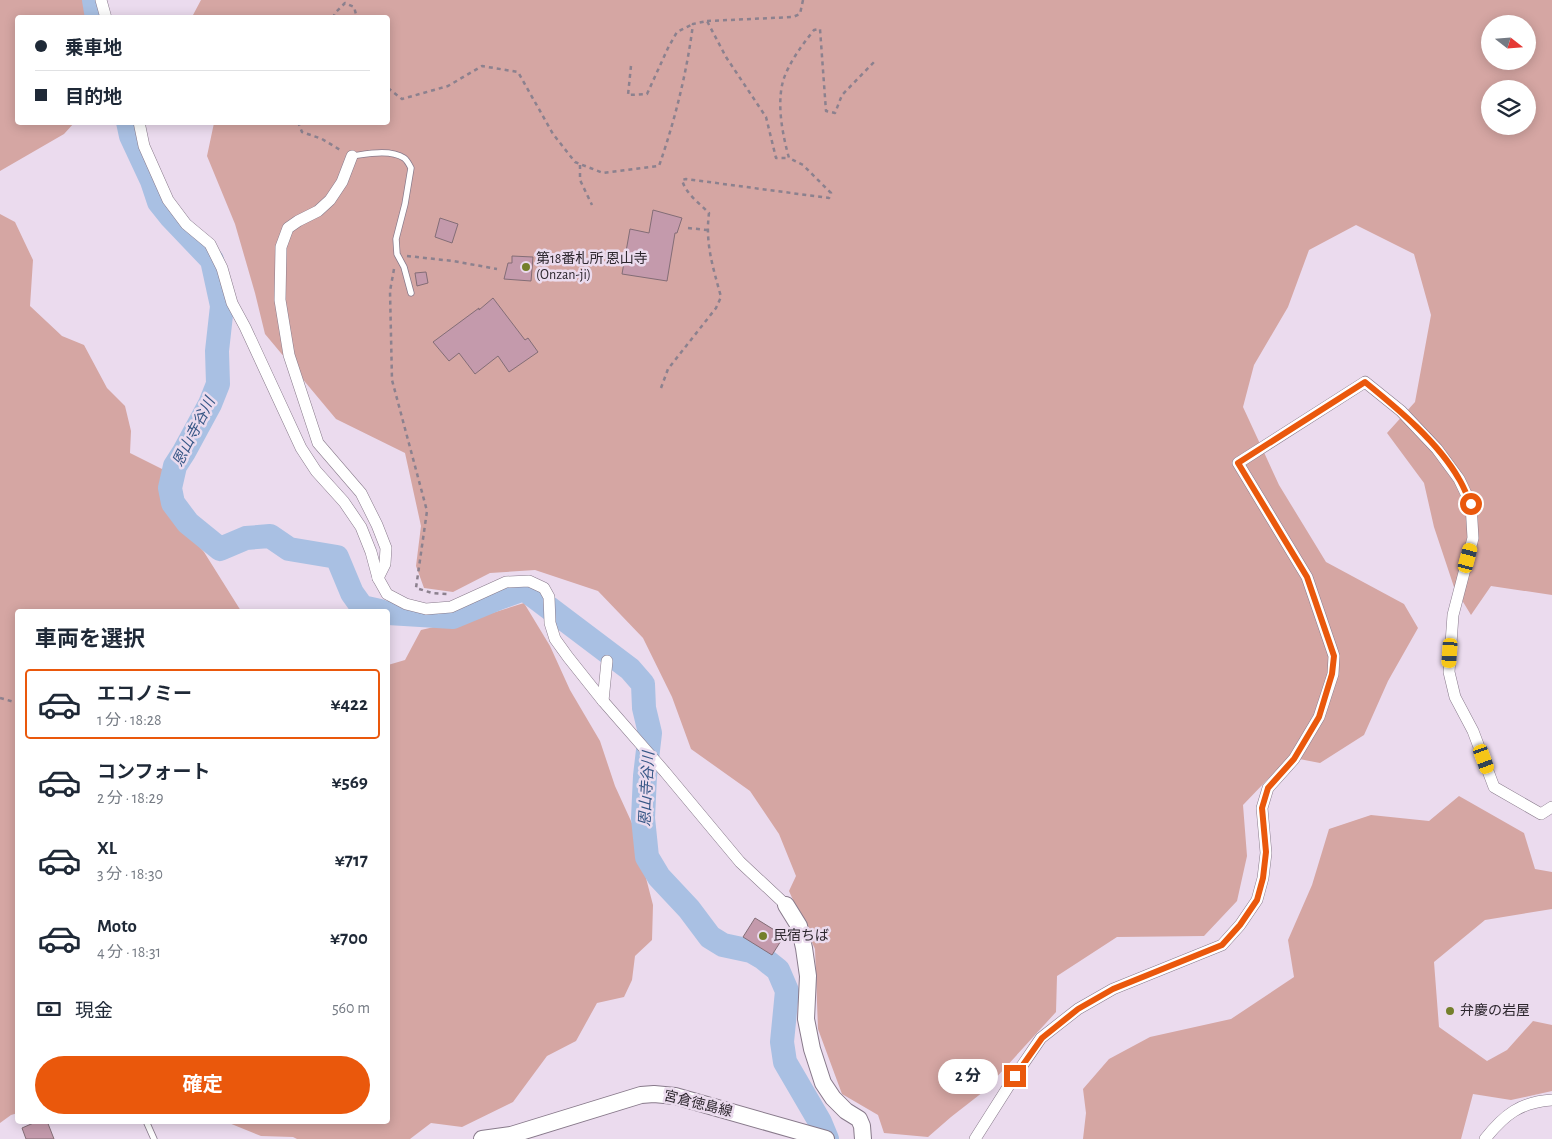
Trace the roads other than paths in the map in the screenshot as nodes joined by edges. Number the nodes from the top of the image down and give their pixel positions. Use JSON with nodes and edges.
{"nodes":[{"id":1,"x":101,"y":0,"type":"edge"},
{"id":2,"x":105,"y":15,"type":"edge"},
{"id":3,"x":140,"y":125,"type":"edge"},
{"id":4,"x":352,"y":156,"type":"joint"},
{"id":5,"x":411,"y":294,"type":"dead end"},
{"id":6,"x":378,"y":578,"type":"junction"},
{"id":7,"x":607,"y":661,"type":"dead end"},
{"id":8,"x":602,"y":701,"type":"junction"},
{"id":9,"x":1552,"y":807,"type":"edge"},
{"id":10,"x":786,"y":905,"type":"joint"},
{"id":11,"x":1552,"y":1100,"type":"edge"},
{"id":12,"x":147,"y":1124,"type":"edge"},
{"id":13,"x":814,"y":1136,"type":"edge"},
{"id":14,"x":511,"y":1137,"type":"edge"},
{"id":15,"x":154,"y":1139,"type":"edge"},
{"id":16,"x":482,"y":1139,"type":"edge"},
{"id":17,"x":863,"y":1139,"type":"edge"},
{"id":18,"x":975,"y":1139,"type":"edge"},
{"id":19,"x":1485,"y":1139,"type":"edge"}],
"edges":[{"from":1,"to":2,"type":"street"},
{"from":3,"to":6,"type":"street"},
{"from":4,"to":5,"type":"lane"},
{"from":4,"to":6,"type":"street"},
{"from":6,"to":8,"type":"street"},
{"from":7,"to":8,"type":"street"},
{"from":8,"to":10,"type":"street"},
{"from":9,"to":18,"type":"street"},
{"from":10,"to":17,"type":"main road"},
{"from":11,"to":19,"type":"street"},
{"from":12,"to":15,"type":"lane"},
{"from":13,"to":14,"type":"main road","name":"宮倉徳島線"},
{"from":14,"to":16,"type":"main road","name":"宮倉徳島線"}]}
